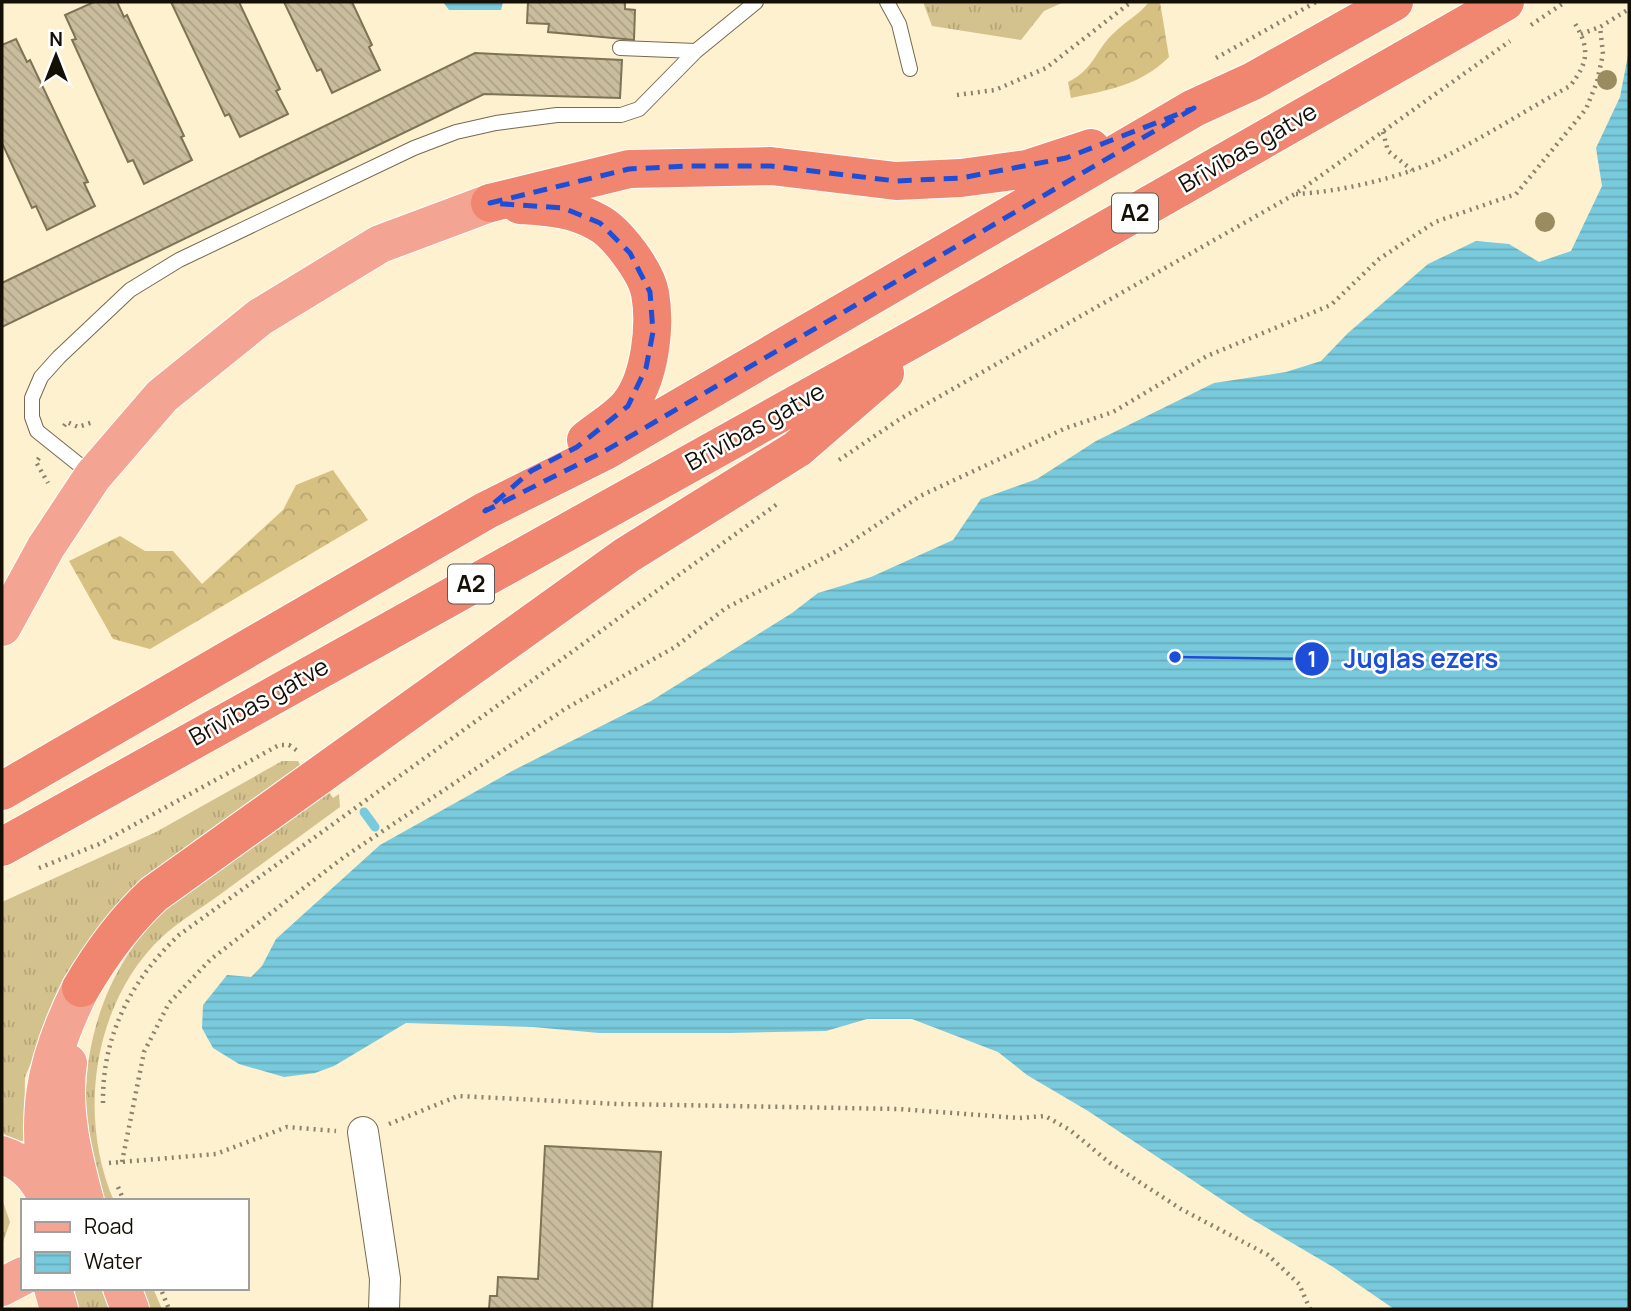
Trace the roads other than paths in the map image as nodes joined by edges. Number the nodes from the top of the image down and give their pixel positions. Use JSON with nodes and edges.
{"nodes":[{"id":1,"x":756,"y":2,"type":"edge"},
{"id":2,"x":887,"y":2,"type":"edge"},
{"id":3,"x":1394,"y":2,"type":"edge"},
{"id":4,"x":1517,"y":22,"type":"edge"},
{"id":5,"x":620,"y":48,"type":"dead end"},
{"id":6,"x":696,"y":51,"type":"junction"},
{"id":7,"x":910,"y":69,"type":"dead end"},
{"id":8,"x":1194,"y":107,"type":"junction"},
{"id":9,"x":490,"y":203,"type":"junction"},
{"id":10,"x":942,"y":323,"type":"junction"},
{"id":11,"x":93,"y":476,"type":"junction"},
{"id":12,"x":485,"y":511,"type":"junction"},
{"id":13,"x":2,"y":627,"type":"edge"},
{"id":14,"x":2,"y":791,"type":"edge"},
{"id":15,"x":14,"y":860,"type":"edge"},
{"id":16,"x":81,"y":988,"type":"junction"},
{"id":17,"x":363,"y":1132,"type":"road end"},
{"id":18,"x":4,"y":1154,"type":"edge"},
{"id":19,"x":47,"y":1199,"type":"edge"},
{"id":20,"x":48,"y":1199,"type":"edge"},
{"id":21,"x":85,"y":1199,"type":"edge"},
{"id":22,"x":21,"y":1277,"type":"edge"},
{"id":23,"x":2,"y":1287,"type":"edge"},
{"id":24,"x":54,"y":1290,"type":"edge"},
{"id":25,"x":123,"y":1290,"type":"edge"},
{"id":26,"x":2,"y":1302,"type":"edge"},
{"id":27,"x":11,"y":1309,"type":"edge"},
{"id":28,"x":59,"y":1309,"type":"edge"},
{"id":29,"x":130,"y":1309,"type":"edge"},
{"id":30,"x":384,"y":1309,"type":"edge"}],
"edges":[{"from":1,"to":6,"type":"lane"},
{"from":2,"to":7,"type":"lane"},
{"from":3,"to":8,"type":"highway","name":"Brīvības gatve","number":"A2"},
{"from":4,"to":10,"type":"highway","name":"Brīvības gatve","number":"A2"},
{"from":5,"to":6,"type":"lane"},
{"from":6,"to":11,"type":"lane"},
{"from":8,"to":9,"type":"highway"},
{"from":8,"to":12,"type":"highway","name":"Brīvības gatve","number":"A2"},
{"from":9,"to":11,"type":"main road"},
{"from":9,"to":12,"type":"highway"},
{"from":10,"to":15,"type":"highway","name":"Brīvības gatve","number":"A2"},
{"from":10,"to":16,"type":"highway"},
{"from":11,"to":13,"type":"main road"},
{"from":12,"to":14,"type":"highway","name":"Brīvības gatve","number":"A2"},
{"from":16,"to":20,"type":"main road"},
{"from":16,"to":21,"type":"main road"},
{"from":17,"to":30,"type":"street"},
{"from":18,"to":19,"type":"main road"},
{"from":22,"to":23,"type":"main road"},
{"from":24,"to":28,"type":"main road"},
{"from":25,"to":29,"type":"main road"},
{"from":26,"to":27,"type":"main road"}]}
